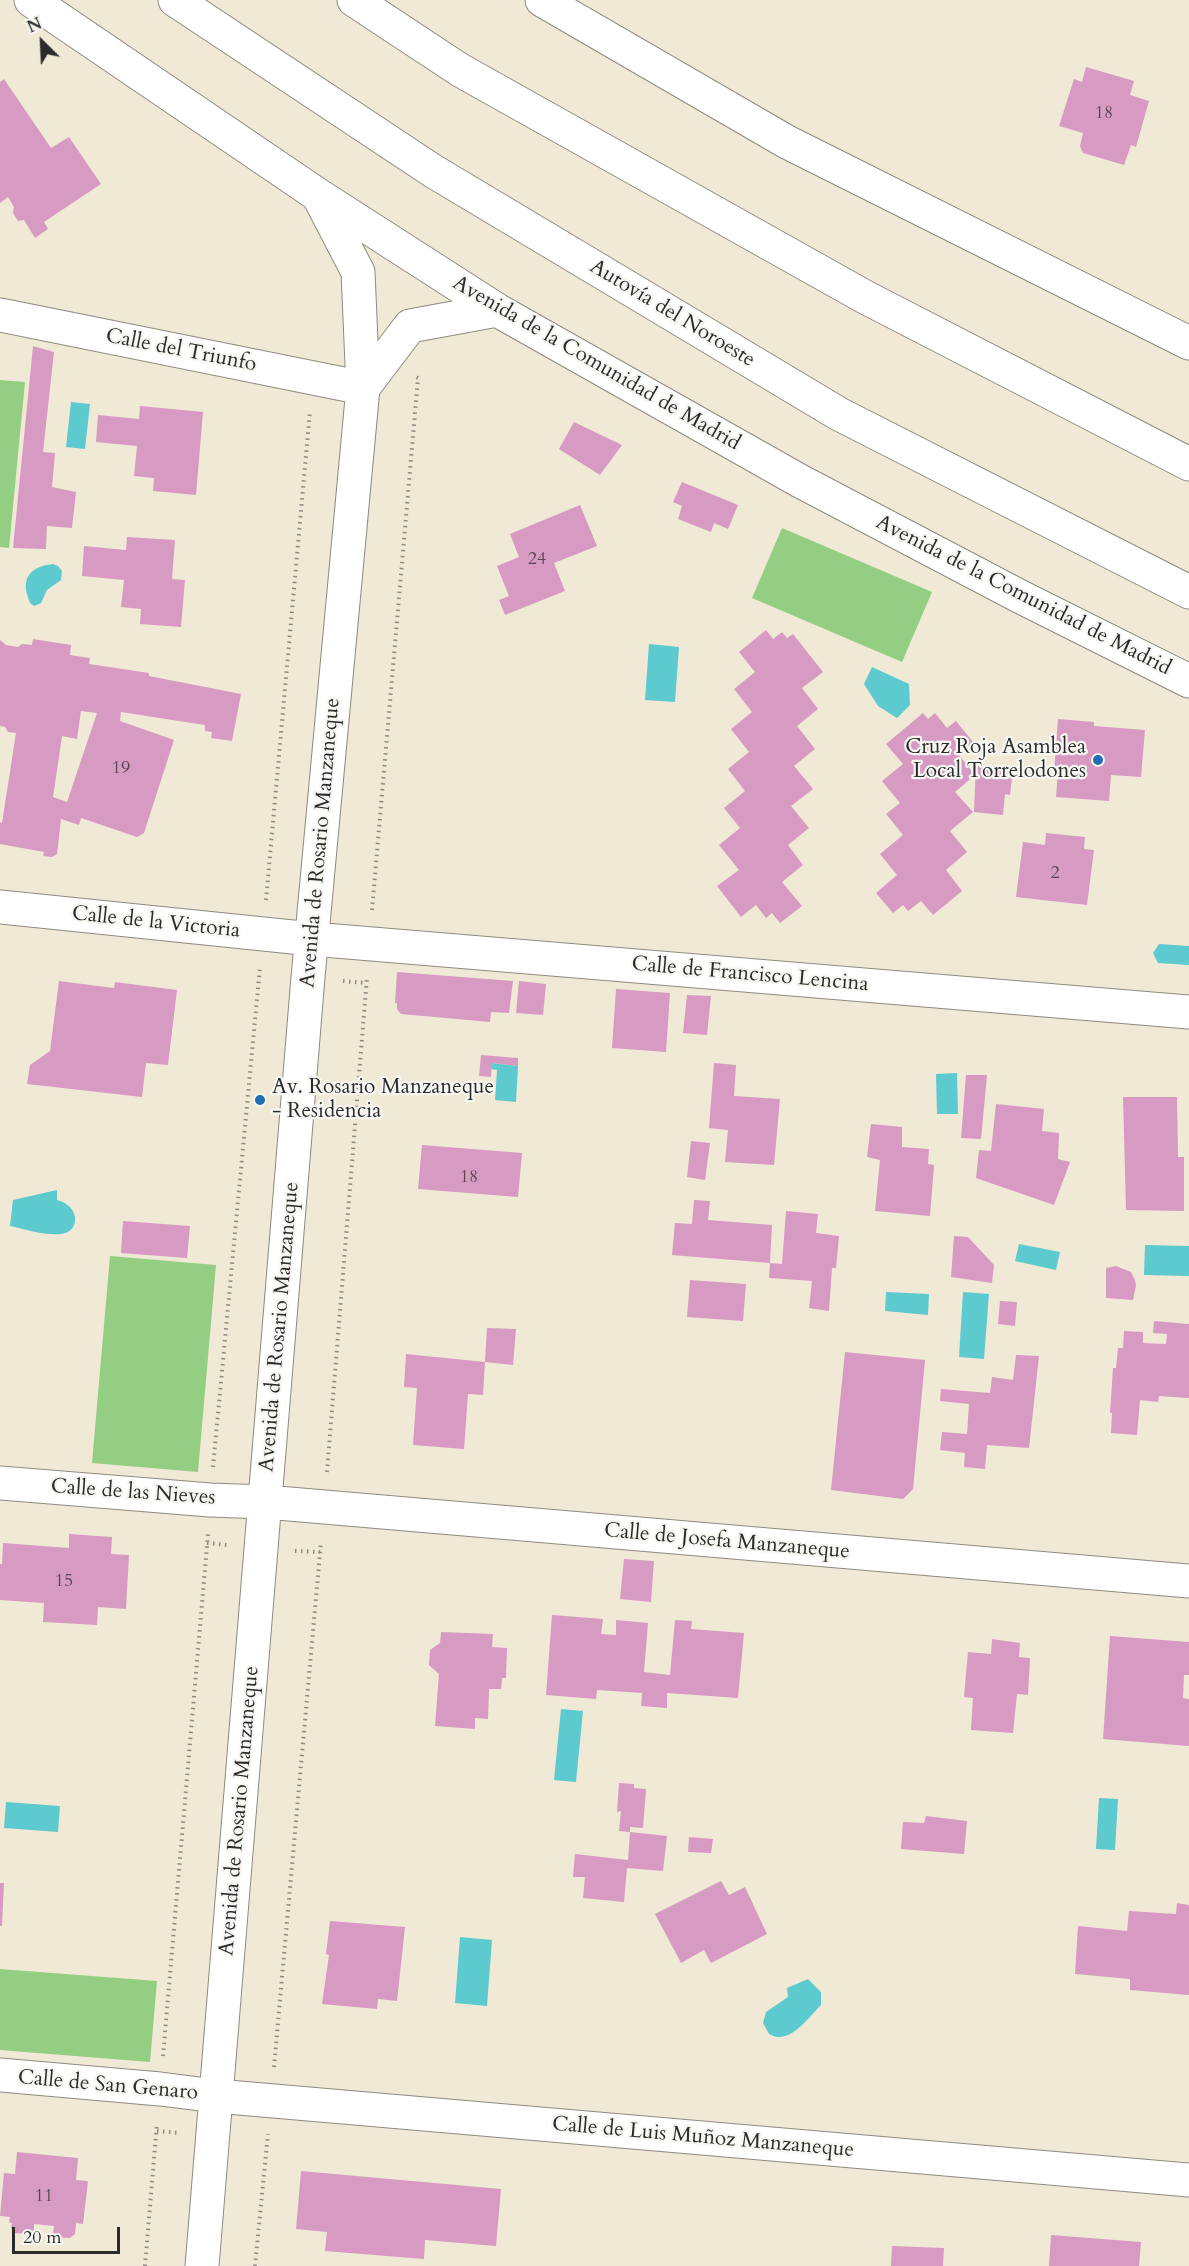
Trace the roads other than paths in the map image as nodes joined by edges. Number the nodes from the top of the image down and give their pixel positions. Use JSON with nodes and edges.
{"nodes":[{"id":1,"x":32,"y":0,"type":"edge"},
{"id":2,"x":175,"y":0,"type":"edge"},
{"id":3,"x":354,"y":0,"type":"edge"},
{"id":4,"x":542,"y":0,"type":"edge"},
{"id":5,"x":318,"y":195,"type":"junction"},
{"id":6,"x":497,"y":310,"type":"junction"},
{"id":7,"x":0,"y":315,"type":"edge"},
{"id":8,"x":1189,"y":343,"type":"edge"},
{"id":9,"x":363,"y":388,"type":"junction"},
{"id":10,"x":1189,"y":464,"type":"edge"},
{"id":11,"x":1189,"y":592,"type":"edge"},
{"id":12,"x":1189,"y":681,"type":"edge"},
{"id":13,"x":0,"y":908,"type":"edge"},
{"id":14,"x":312,"y":939,"type":"junction"},
{"id":15,"x":1189,"y":1012,"type":"edge"},
{"id":16,"x":0,"y":1483,"type":"edge"},
{"id":17,"x":266,"y":1502,"type":"junction"},
{"id":18,"x":1189,"y":1581,"type":"edge"},
{"id":19,"x":0,"y":2076,"type":"edge"},
{"id":20,"x":216,"y":2096,"type":"junction"},
{"id":21,"x":1189,"y":2180,"type":"edge"},
{"id":22,"x":202,"y":2266,"type":"edge"}],
"edges":[{"from":1,"to":5,"type":"main road","name":"Avenida de la Comunidad de Madrid"},
{"from":2,"to":11,"type":"main road","name":"Autovía del Noroeste"},
{"from":3,"to":10,"type":"main road"},
{"from":4,"to":8,"type":"main road"},
{"from":5,"to":6,"type":"main road","name":"Avenida de la Comunidad de Madrid"},
{"from":5,"to":9,"type":"main road","name":"Avenida de Rosario Manzaneque"},
{"from":6,"to":9,"type":"main road"},
{"from":6,"to":12,"type":"main road","name":"Avenida de la Comunidad de Madrid"},
{"from":7,"to":9,"type":"main road","name":"Calle del Triunfo"},
{"from":9,"to":14,"type":"main road","name":"Avenida de Rosario Manzaneque"},
{"from":13,"to":14,"type":"main road","name":"Calle de la Victoria"},
{"from":14,"to":15,"type":"main road","name":"Calle de Francisco Lencina"},
{"from":14,"to":17,"type":"main road","name":"Avenida de Rosario Manzaneque"},
{"from":16,"to":17,"type":"main road","name":"Calle de las Nieves"},
{"from":17,"to":18,"type":"main road","name":"Calle de Josefa Manzaneque"},
{"from":17,"to":20,"type":"main road","name":"Avenida de Rosario Manzaneque"},
{"from":19,"to":20,"type":"main road","name":"Calle de San Genaro"},
{"from":20,"to":21,"type":"main road","name":"Calle de Luis Muñoz Manzaneque"},
{"from":20,"to":22,"type":"main road","name":"Avenida de Rosario Manzaneque"}]}
